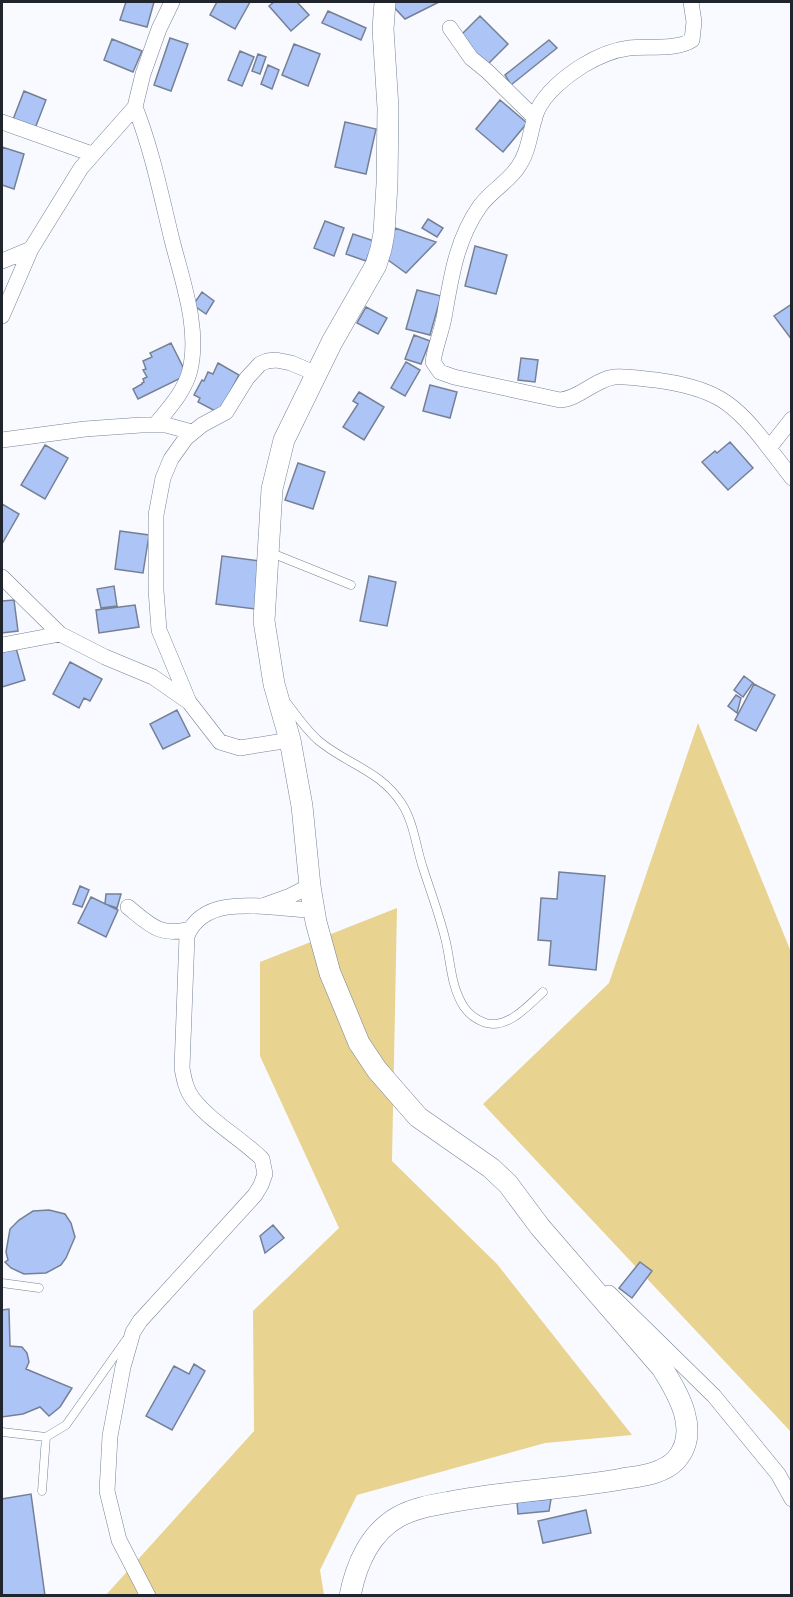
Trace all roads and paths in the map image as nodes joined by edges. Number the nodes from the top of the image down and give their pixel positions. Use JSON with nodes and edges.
{"nodes":[{"id":1,"x":172,"y":2,"type":"edge"},
{"id":2,"x":385,"y":2,"type":"edge"},
{"id":3,"x":691,"y":2,"type":"edge"},
{"id":4,"x":450,"y":28,"type":"dead end"},
{"id":5,"x":135,"y":108,"type":"junction"},
{"id":6,"x":536,"y":118,"type":"junction"},
{"id":7,"x":2,"y":122,"type":"edge"},
{"id":8,"x":92,"y":153,"type":"junction"},
{"id":9,"x":31,"y":249,"type":"junction"},
{"id":10,"x":2,"y":261,"type":"edge"},
{"id":11,"x":2,"y":316,"type":"edge"},
{"id":12,"x":317,"y":374,"type":"junction"},
{"id":13,"x":792,"y":419,"type":"edge"},
{"id":14,"x":156,"y":424,"type":"junction"},
{"id":15,"x":192,"y":432,"type":"junction"},
{"id":16,"x":2,"y":440,"type":"edge"},
{"id":17,"x":769,"y":448,"type":"junction"},
{"id":18,"x":792,"y":478,"type":"edge"},
{"id":19,"x":267,"y":551,"type":"junction"},
{"id":20,"x":2,"y":577,"type":"edge"},
{"id":21,"x":351,"y":585,"type":"dead end"},
{"id":22,"x":60,"y":634,"type":"junction"},
{"id":23,"x":2,"y":645,"type":"edge"},
{"id":24,"x":274,"y":684,"type":"junction"},
{"id":25,"x":189,"y":702,"type":"junction"},
{"id":26,"x":290,"y":740,"type":"junction"},
{"id":27,"x":310,"y":886,"type":"junction"},
{"id":28,"x":262,"y":906,"type":"junction"},
{"id":29,"x":128,"y":907,"type":"dead end"},
{"id":30,"x":314,"y":910,"type":"junction"},
{"id":31,"x":190,"y":929,"type":"junction"},
{"id":32,"x":543,"y":992,"type":"dead end"},
{"id":33,"x":491,"y":1168,"type":"junction"},
{"id":34,"x":2,"y":1282,"type":"edge"},
{"id":35,"x":39,"y":1288,"type":"dead end"},
{"id":36,"x":133,"y":1332,"type":"junction"},
{"id":37,"x":2,"y":1432,"type":"edge"},
{"id":38,"x":45,"y":1437,"type":"junction"},
{"id":39,"x":42,"y":1491,"type":"dead end"},
{"id":40,"x":792,"y":1499,"type":"edge"},
{"id":41,"x":148,"y":1596,"type":"edge"},
{"id":42,"x":350,"y":1596,"type":"edge"}],
"edges":[{"from":1,"to":5,"type":"street"},
{"from":2,"to":12,"type":"street"},
{"from":3,"to":6,"type":"street"},
{"from":4,"to":6,"type":"street"},
{"from":5,"to":8,"type":"street"},
{"from":5,"to":14,"type":"street"},
{"from":6,"to":17,"type":"street"},
{"from":7,"to":8,"type":"street"},
{"from":8,"to":9,"type":"street"},
{"from":9,"to":10,"type":"street"},
{"from":9,"to":11,"type":"street"},
{"from":12,"to":15,"type":"street"},
{"from":12,"to":19,"type":"street"},
{"from":13,"to":17,"type":"street"},
{"from":14,"to":15,"type":"street"},
{"from":14,"to":16,"type":"street"},
{"from":15,"to":25,"type":"street"},
{"from":17,"to":18,"type":"street"},
{"from":19,"to":21,"type":"lane"},
{"from":19,"to":24,"type":"street"},
{"from":20,"to":22,"type":"street"},
{"from":22,"to":23,"type":"street"},
{"from":22,"to":25,"type":"street"},
{"from":24,"to":26,"type":"street"},
{"from":24,"to":32,"type":"lane"},
{"from":25,"to":26,"type":"street"},
{"from":26,"to":27,"type":"street"},
{"from":27,"to":28,"type":"street"},
{"from":27,"to":30,"type":"street"},
{"from":28,"to":30,"type":"street"},
{"from":28,"to":31,"type":"street"},
{"from":29,"to":31,"type":"street"},
{"from":30,"to":33,"type":"street"},
{"from":31,"to":36,"type":"street"},
{"from":33,"to":40,"type":"street"},
{"from":33,"to":42,"type":"street"},
{"from":34,"to":35,"type":"lane"},
{"from":36,"to":38,"type":"lane"},
{"from":36,"to":41,"type":"street"},
{"from":37,"to":38,"type":"lane"},
{"from":38,"to":39,"type":"lane"}]}
